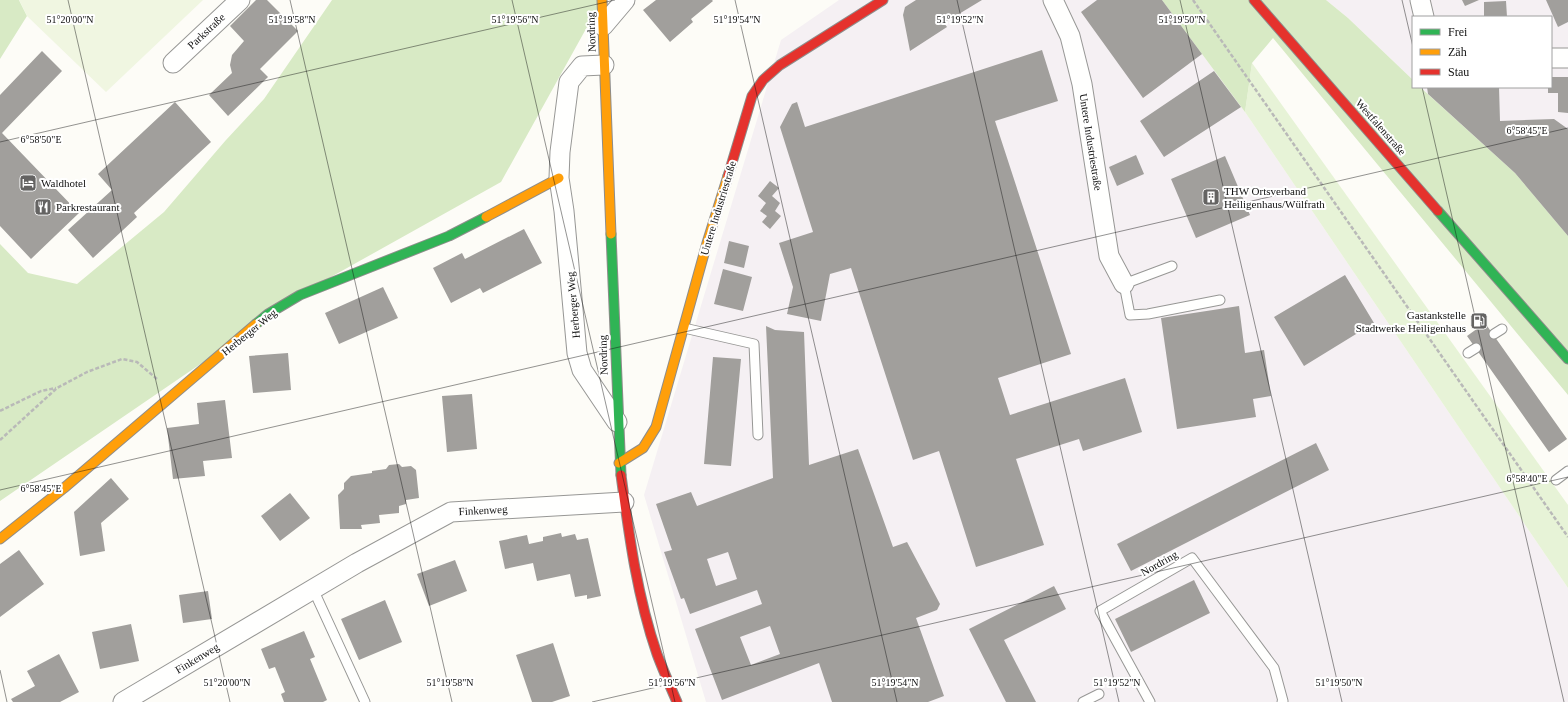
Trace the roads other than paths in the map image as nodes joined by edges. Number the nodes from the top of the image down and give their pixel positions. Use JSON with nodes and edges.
{"nodes":[{"id":1,"x":240,"y":0,"type":"edge"},
{"id":2,"x":602,"y":0,"type":"edge"},
{"id":3,"x":625,"y":0,"type":"edge"},
{"id":4,"x":883,"y":0,"type":"edge"},
{"id":5,"x":1053,"y":0,"type":"edge"},
{"id":6,"x":1254,"y":0,"type":"edge"},
{"id":7,"x":1420,"y":0,"type":"edge"},
{"id":8,"x":1424,"y":16,"type":"edge"},
{"id":9,"x":603,"y":26,"type":"junction"},
{"id":10,"x":1552,"y":58,"type":"edge"},
{"id":11,"x":1568,"y":58,"type":"edge"},
{"id":12,"x":173,"y":63,"type":"dead end"},
{"id":13,"x":604,"y":65,"type":"junction"},
{"id":14,"x":559,"y":178,"type":"junction"},
{"id":15,"x":1172,"y":266,"type":"dead end"},
{"id":16,"x":1124,"y":284,"type":"junction"},
{"id":17,"x":1220,"y":300,"type":"dead end"},
{"id":18,"x":684,"y":328,"type":"junction"},
{"id":19,"x":1502,"y":328,"type":"dead end"},
{"id":20,"x":1494,"y":334,"type":"dead end"},
{"id":21,"x":1568,"y":359,"type":"edge"},
{"id":22,"x":617,"y":422,"type":"junction"},
{"id":23,"x":758,"y":435,"type":"dead end"},
{"id":24,"x":619,"y":463,"type":"junction"},
{"id":25,"x":1568,"y":470,"type":"edge"},
{"id":26,"x":1556,"y":480,"type":"dead end"},
{"id":27,"x":624,"y":502,"type":"junction"},
{"id":28,"x":0,"y":539,"type":"edge"},
{"id":29,"x":313,"y":589,"type":"junction"},
{"id":30,"x":1099,"y":694,"type":"dead end"},
{"id":31,"x":131,"y":700,"type":"edge"},
{"id":32,"x":365,"y":702,"type":"edge"},
{"id":33,"x":677,"y":702,"type":"edge"},
{"id":34,"x":1083,"y":702,"type":"edge"},
{"id":35,"x":1150,"y":702,"type":"edge"},
{"id":36,"x":1282,"y":702,"type":"edge"}],
"edges":[{"from":1,"to":12,"type":"street","name":"Parkstraße"},
{"from":2,"to":9,"type":"street","name":"Nordring"},
{"from":3,"to":9,"type":"street"},
{"from":4,"to":18,"type":"street","name":"Untere Industriestraße"},
{"from":5,"to":16,"type":"street","name":"Untere Industriestraße"},
{"from":6,"to":21,"type":"street","name":"Westfalenstraße"},
{"from":7,"to":8,"type":"street"},
{"from":9,"to":13,"type":"street","name":"Nordring"},
{"from":10,"to":11,"type":"street"},
{"from":13,"to":14,"type":"street","name":"Herberger Weg"},
{"from":13,"to":22,"type":"street","name":"Nordring"},
{"from":14,"to":22,"type":"street","name":"Herberger Weg"},
{"from":14,"to":28,"type":"street","name":"Herberger Weg"},
{"from":15,"to":16,"type":"lane"},
{"from":16,"to":17,"type":"lane"},
{"from":18,"to":23,"type":"lane"},
{"from":18,"to":24,"type":"street","name":"Untere Industriestraße"},
{"from":19,"to":20,"type":"lane"},
{"from":22,"to":24,"type":"street","name":"Nordring"},
{"from":24,"to":27,"type":"street","name":"Nordring"},
{"from":25,"to":26,"type":"lane"},
{"from":27,"to":29,"type":"street","name":"Finkenweg"},
{"from":27,"to":33,"type":"street","name":"Nordring"},
{"from":29,"to":31,"type":"street","name":"Finkenweg"},
{"from":29,"to":32,"type":"lane"},
{"from":30,"to":34,"type":"lane"},
{"from":35,"to":36,"type":"lane","name":"Nordring"}]}
